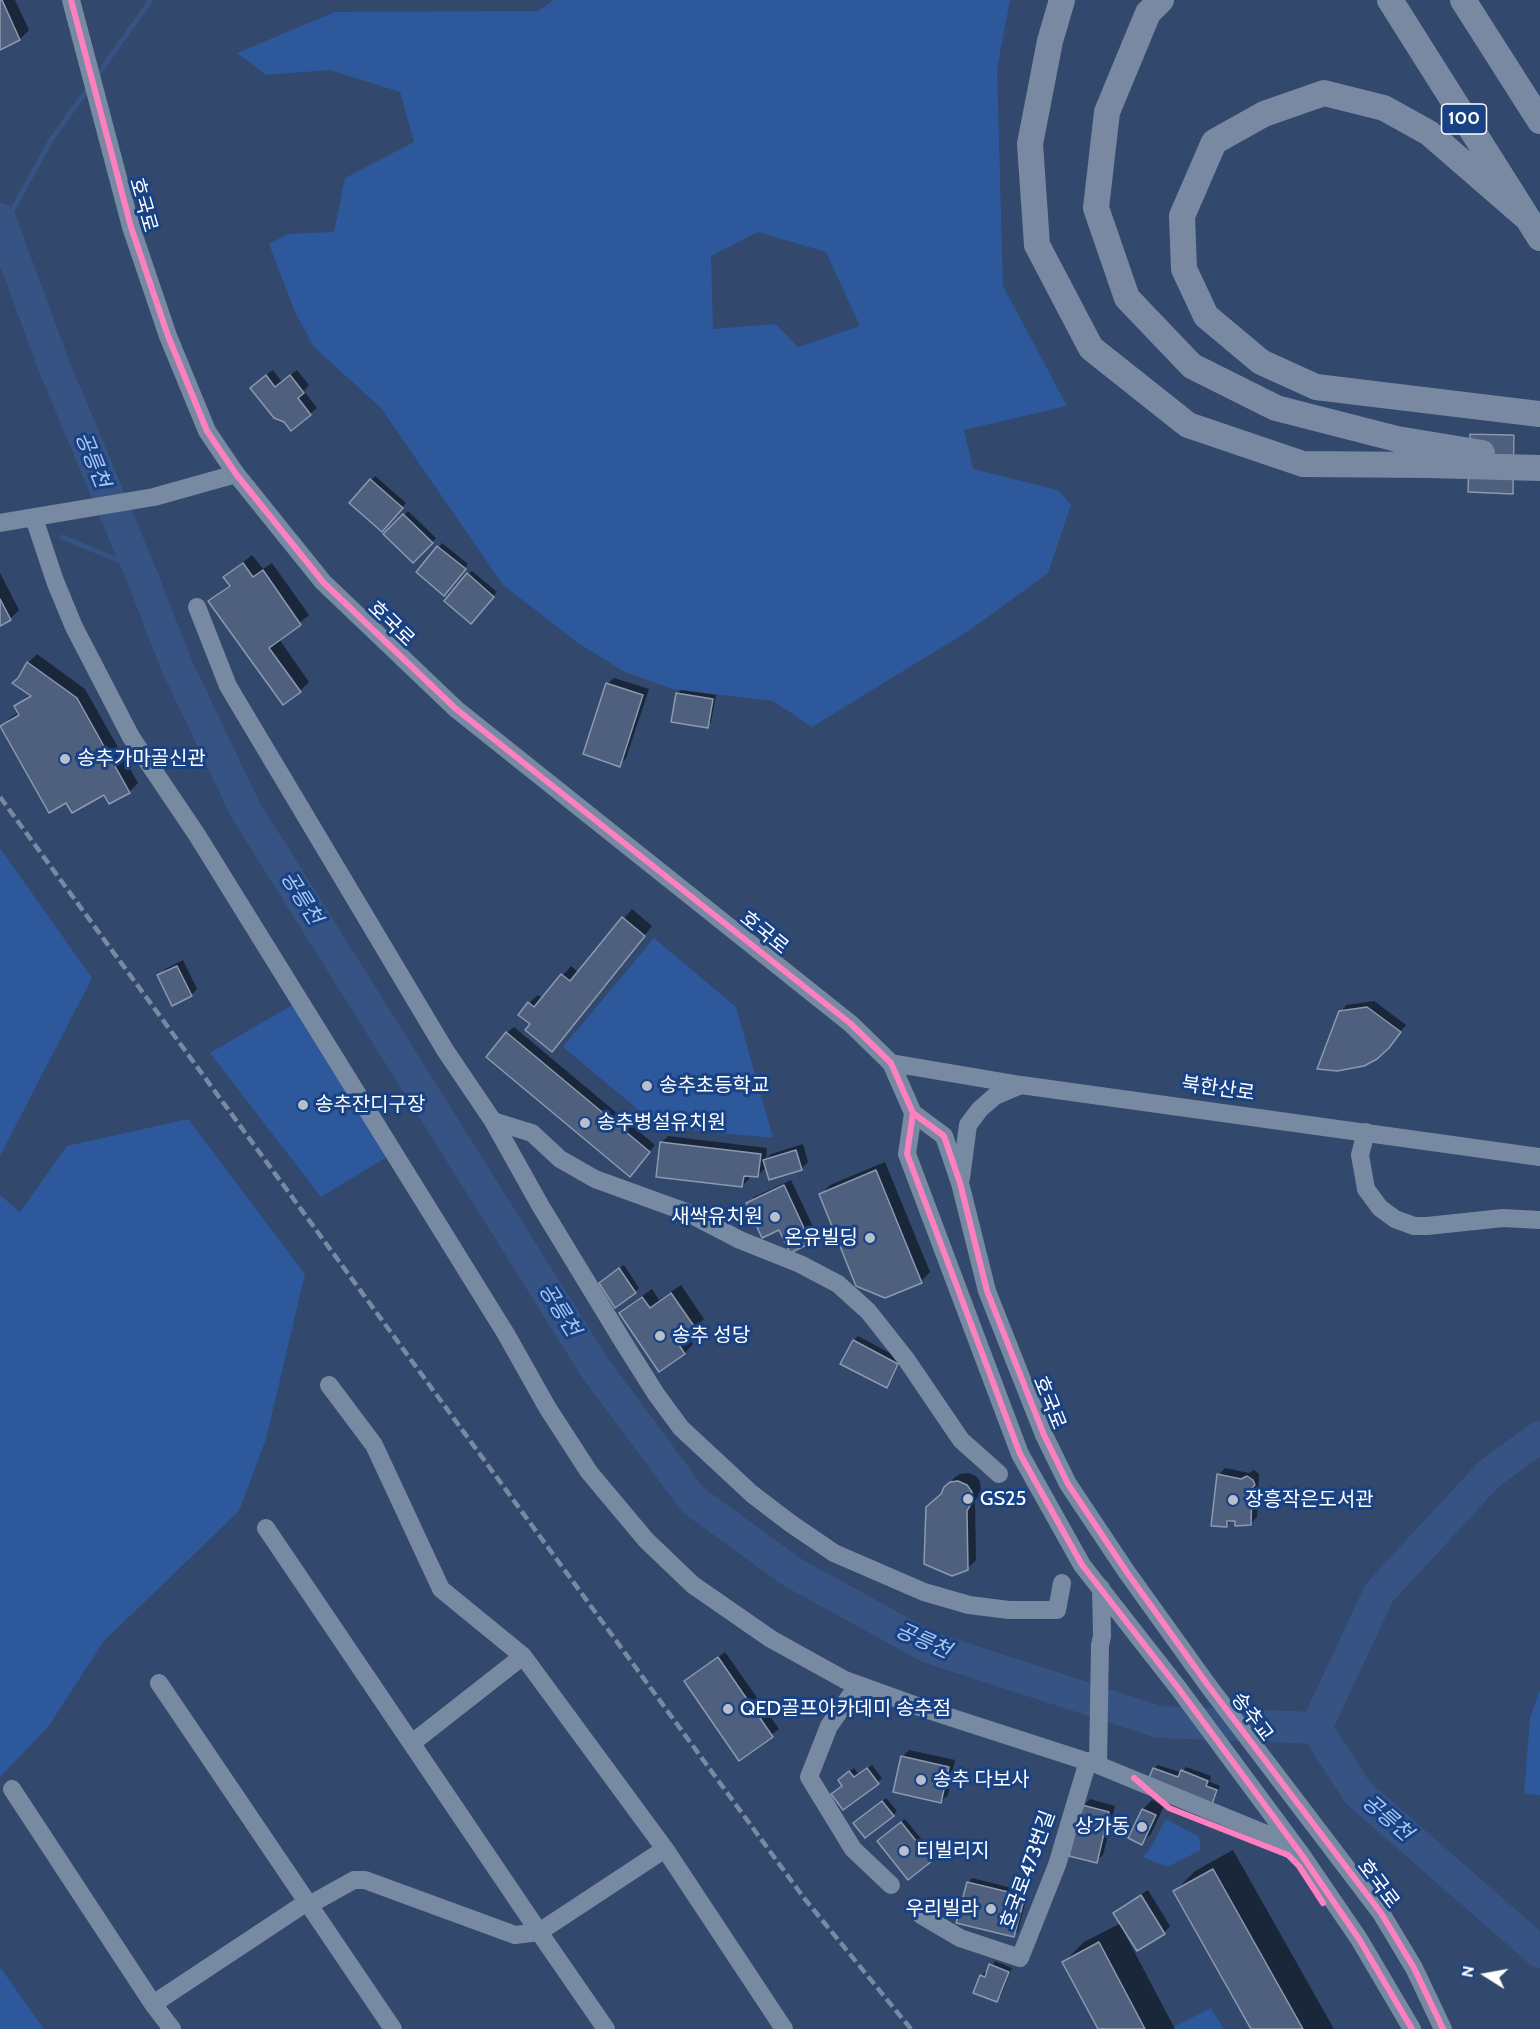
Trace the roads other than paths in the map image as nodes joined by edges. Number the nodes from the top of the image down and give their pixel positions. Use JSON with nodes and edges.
{"nodes":[{"id":1,"x":71,"y":0,"type":"edge"},
{"id":2,"x":1062,"y":0,"type":"edge"},
{"id":3,"x":1161,"y":0,"type":"edge"},
{"id":4,"x":1390,"y":0,"type":"edge"},
{"id":5,"x":1463,"y":0,"type":"edge"},
{"id":6,"x":1540,"y":121,"type":"edge"},
{"id":7,"x":1534,"y":228,"type":"edge"},
{"id":8,"x":1540,"y":414,"type":"edge"},
{"id":9,"x":1540,"y":463,"type":"edge"},
{"id":10,"x":1540,"y":468,"type":"edge"},
{"id":11,"x":236,"y":474,"type":"junction"},
{"id":12,"x":34,"y":518,"type":"junction"},
{"id":13,"x":0,"y":523,"type":"edge"},
{"id":14,"x":197,"y":607,"type":"dead end"},
{"id":15,"x":891,"y":1063,"type":"junction"},
{"id":16,"x":1021,"y":1085,"type":"junction"},
{"id":17,"x":913,"y":1113,"type":"junction"},
{"id":18,"x":493,"y":1121,"type":"junction"},
{"id":19,"x":1366,"y":1132,"type":"junction"},
{"id":20,"x":1540,"y":1157,"type":"edge"},
{"id":21,"x":960,"y":1183,"type":"junction"},
{"id":22,"x":1540,"y":1220,"type":"edge"},
{"id":23,"x":329,"y":1385,"type":"dead end"},
{"id":24,"x":999,"y":1474,"type":"dead end"},
{"id":25,"x":266,"y":1528,"type":"dead end"},
{"id":26,"x":1062,"y":1583,"type":"dead end"},
{"id":27,"x":1101,"y":1588,"type":"junction"},
{"id":28,"x":522,"y":1656,"type":"junction"},
{"id":29,"x":159,"y":1683,"type":"dead end"},
{"id":30,"x":1207,"y":1684,"type":"joint"},
{"id":31,"x":858,"y":1685,"type":"junction"},
{"id":32,"x":412,"y":1743,"type":"junction"},
{"id":33,"x":1093,"y":1763,"type":"junction"},
{"id":34,"x":1271,"y":1769,"type":"joint"},
{"id":35,"x":12,"y":1789,"type":"dead end"},
{"id":36,"x":665,"y":1849,"type":"junction"},
{"id":37,"x":1301,"y":1854,"type":"junction"},
{"id":38,"x":891,"y":1885,"type":"dead end"},
{"id":39,"x":308,"y":1904,"type":"junction"},
{"id":40,"x":921,"y":1915,"type":"dead end"},
{"id":41,"x":539,"y":1932,"type":"junction"},
{"id":42,"x":153,"y":2004,"type":"junction"},
{"id":43,"x":172,"y":2029,"type":"edge"},
{"id":44,"x":393,"y":2029,"type":"edge"},
{"id":45,"x":606,"y":2029,"type":"edge"},
{"id":46,"x":784,"y":2029,"type":"edge"},
{"id":47,"x":1412,"y":2029,"type":"edge"},
{"id":48,"x":1443,"y":2029,"type":"edge"}],
"edges":[{"from":1,"to":11,"type":"street","name":"호국로"},
{"from":2,"to":10,"type":"highway"},
{"from":3,"to":9,"type":"highway"},
{"from":4,"to":7,"type":"highway","number":"100"},
{"from":5,"to":6,"type":"highway"},
{"from":7,"to":8,"type":"highway"},
{"from":11,"to":12,"type":"street"},
{"from":11,"to":15,"type":"street","name":"호국로"},
{"from":12,"to":13,"type":"street"},
{"from":12,"to":31,"type":"street"},
{"from":14,"to":18,"type":"street"},
{"from":15,"to":16,"type":"street","name":"북한산로"},
{"from":15,"to":17,"type":"street","name":"호국로"},
{"from":16,"to":19,"type":"street","name":"북한산로"},
{"from":16,"to":21,"type":"street"},
{"from":17,"to":21,"type":"street","name":"호국로"},
{"from":17,"to":27,"type":"street"},
{"from":18,"to":24,"type":"street"},
{"from":18,"to":26,"type":"street"},
{"from":19,"to":20,"type":"street","name":"북한산로"},
{"from":19,"to":22,"type":"street"},
{"from":21,"to":30,"type":"street","name":"호국로"},
{"from":23,"to":28,"type":"street"},
{"from":25,"to":32,"type":"street"},
{"from":27,"to":33,"type":"street"},
{"from":27,"to":37,"type":"street"},
{"from":28,"to":32,"type":"street"},
{"from":28,"to":36,"type":"street"},
{"from":29,"to":39,"type":"street"},
{"from":30,"to":34,"type":"street","name":"송추교"},
{"from":31,"to":33,"type":"street"},
{"from":31,"to":38,"type":"street"},
{"from":32,"to":41,"type":"street"},
{"from":33,"to":37,"type":"street"},
{"from":33,"to":40,"type":"street","name":"호국로473번길"},
{"from":34,"to":48,"type":"street","name":"호국로"},
{"from":35,"to":42,"type":"street"},
{"from":36,"to":41,"type":"street"},
{"from":36,"to":46,"type":"street"},
{"from":37,"to":47,"type":"street"},
{"from":39,"to":41,"type":"street"},
{"from":39,"to":42,"type":"street"},
{"from":39,"to":44,"type":"street"},
{"from":41,"to":45,"type":"street"},
{"from":42,"to":43,"type":"street"}]}
